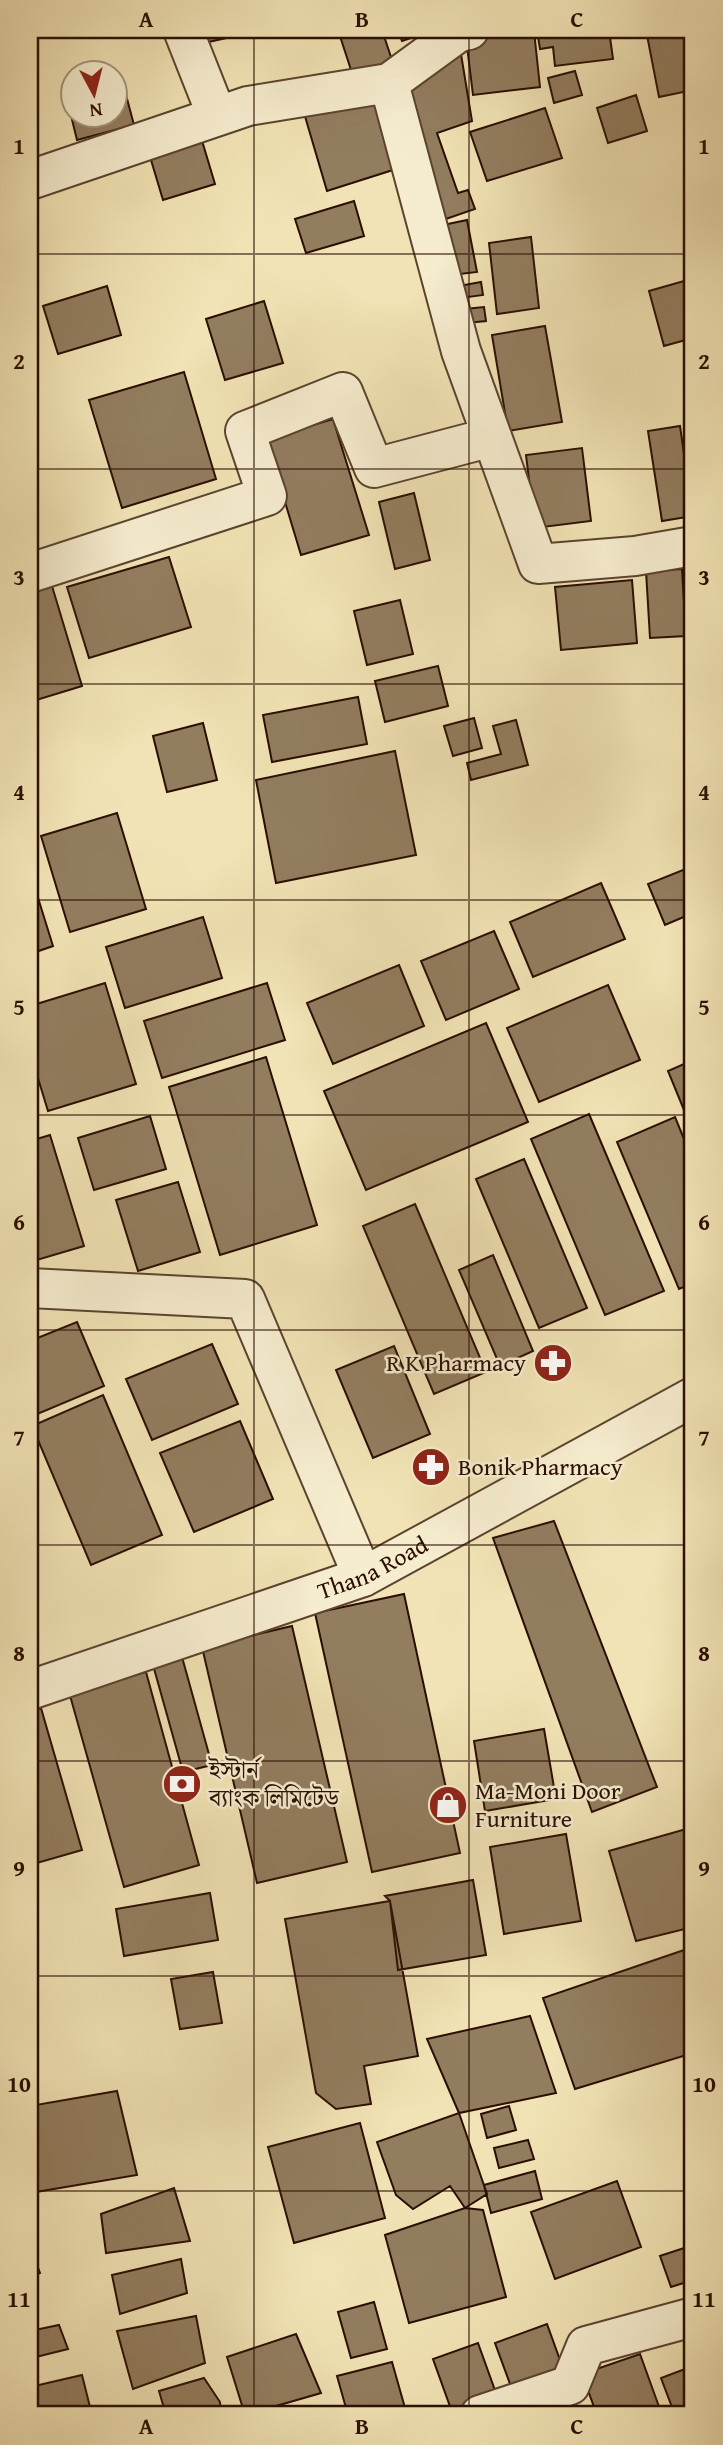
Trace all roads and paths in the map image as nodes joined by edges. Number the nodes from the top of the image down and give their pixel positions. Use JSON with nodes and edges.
{"nodes":[{"id":1,"x":183,"y":30,"type":"edge"},
{"id":2,"x":469,"y":30,"type":"edge"},
{"id":3,"x":389,"y":83,"type":"junction"},
{"id":4,"x":217,"y":116,"type":"junction"},
{"id":5,"x":30,"y":180,"type":"edge"},
{"id":6,"x":492,"y":437,"type":"junction"},
{"id":7,"x":693,"y":546,"type":"edge"},
{"id":8,"x":30,"y":573,"type":"edge"},
{"id":9,"x":30,"y":1288,"type":"edge"},
{"id":10,"x":693,"y":1397,"type":"edge"},
{"id":11,"x":363,"y":1577,"type":"junction"},
{"id":12,"x":30,"y":1689,"type":"edge"},
{"id":13,"x":693,"y":2317,"type":"edge"},
{"id":14,"x":480,"y":2415,"type":"edge"}],
"edges":[{"from":1,"to":4,"type":"street"},
{"from":2,"to":3,"type":"street"},
{"from":3,"to":4,"type":"street"},
{"from":3,"to":6,"type":"street"},
{"from":4,"to":5,"type":"street"},
{"from":6,"to":7,"type":"street"},
{"from":6,"to":8,"type":"street"},
{"from":9,"to":11,"type":"street"},
{"from":10,"to":11,"type":"street","name":"Thana Road"},
{"from":11,"to":12,"type":"street","name":"Thana Road"},
{"from":13,"to":14,"type":"street"}]}
